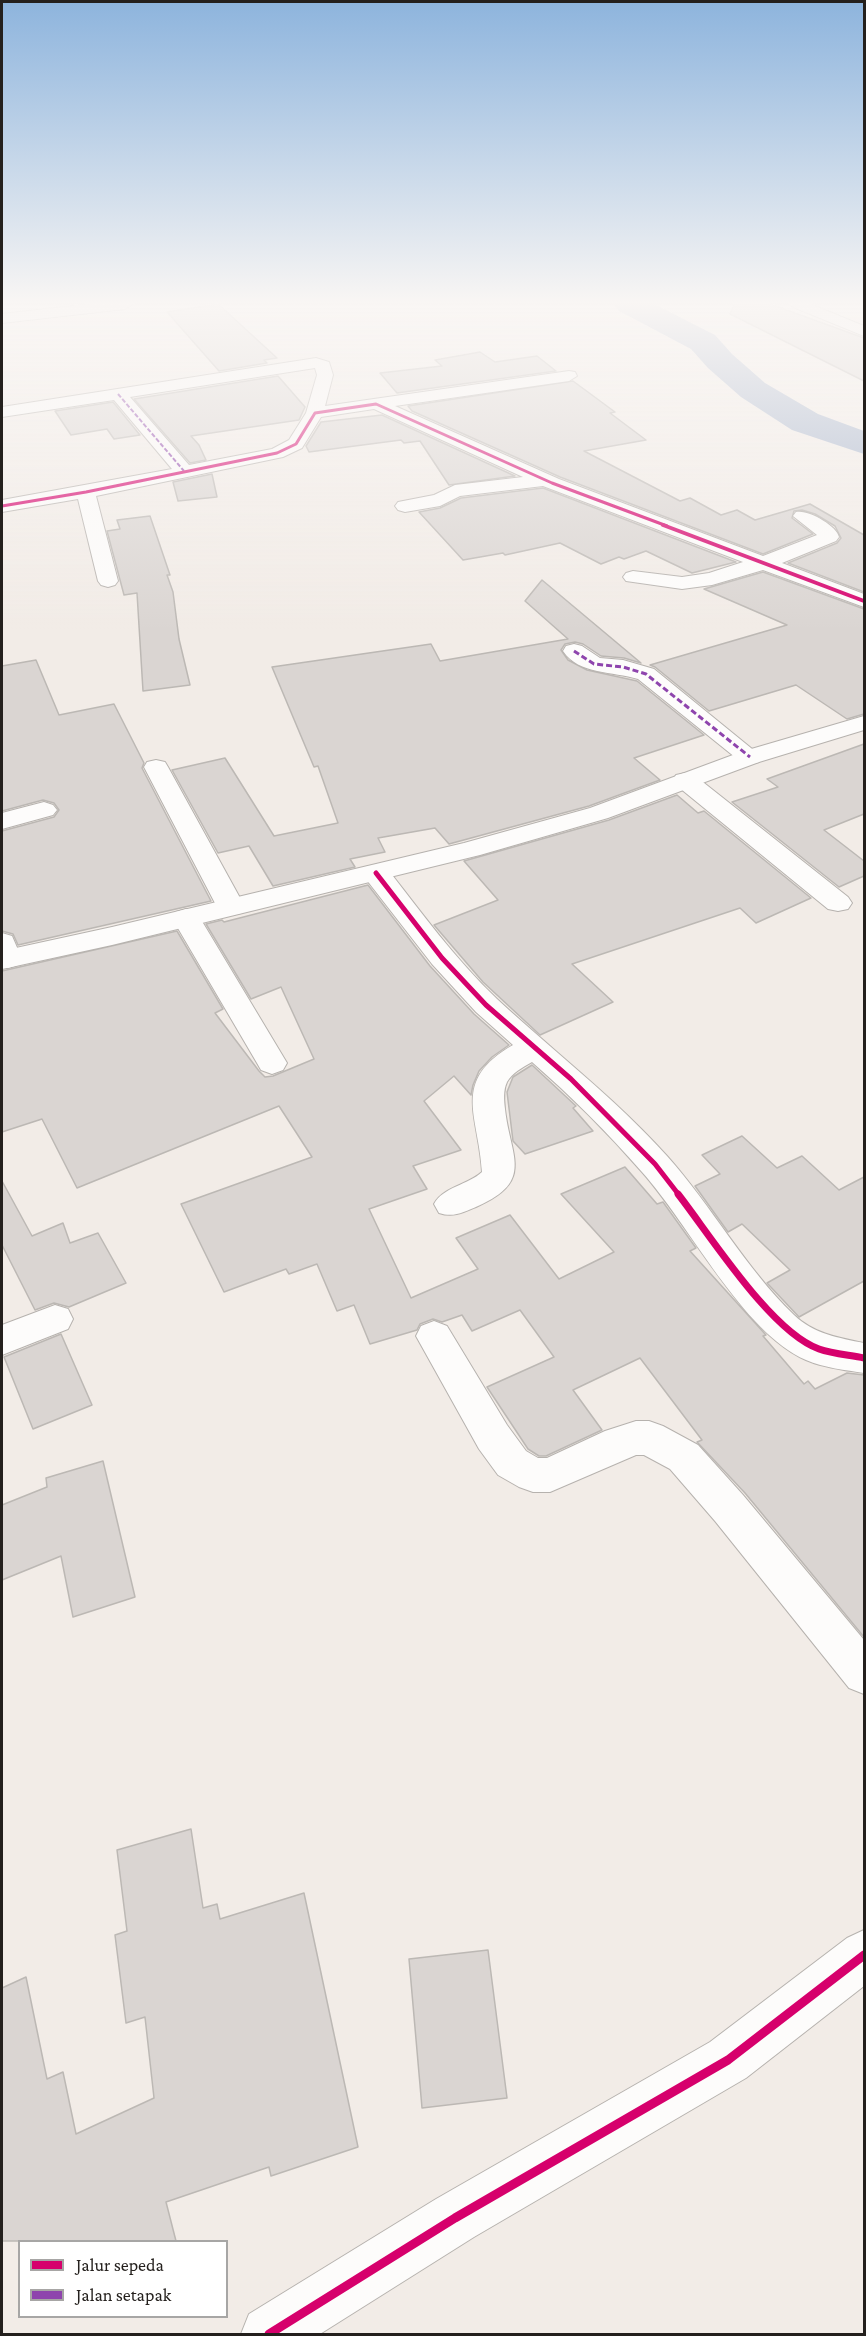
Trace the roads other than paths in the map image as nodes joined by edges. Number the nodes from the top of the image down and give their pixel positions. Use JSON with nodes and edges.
{"nodes":[{"id":1,"x":134,"y":413,"type":"edge"},
{"id":2,"x":315,"y":413,"type":"edge"},
{"id":3,"x":396,"y":413,"type":"edge"},
{"id":4,"x":184,"y":471,"type":"junction"},
{"id":5,"x":545,"y":480,"type":"junction"},
{"id":6,"x":86,"y":492,"type":"junction"},
{"id":7,"x":2,"y":506,"type":"edge"},
{"id":8,"x":405,"y":506,"type":"dead end"},
{"id":9,"x":802,"y":516,"type":"dead end"},
{"id":10,"x":766,"y":562,"type":"junction"},
{"id":11,"x":633,"y":577,"type":"dead end"},
{"id":12,"x":108,"y":581,"type":"dead end"},
{"id":13,"x":864,"y":601,"type":"edge"},
{"id":14,"x":574,"y":651,"type":"dead end"},
{"id":15,"x":864,"y":723,"type":"edge"},
{"id":16,"x":750,"y":757,"type":"junction"},
{"id":17,"x":156,"y":767,"type":"dead end"},
{"id":18,"x":685,"y":780,"type":"junction"},
{"id":19,"x":44,"y":810,"type":"dead end"},
{"id":20,"x":2,"y":821,"type":"edge"},
{"id":21,"x":376,"y":873,"type":"junction"},
{"id":22,"x":838,"y":903,"type":"dead end"},
{"id":23,"x":231,"y":908,"type":"junction"},
{"id":24,"x":186,"y":918,"type":"junction"},
{"id":25,"x":4,"y":954,"type":"edge"},
{"id":26,"x":534,"y":1047,"type":"junction"},
{"id":27,"x":272,"y":1063,"type":"dead end"},
{"id":28,"x":451,"y":1204,"type":"dead end"},
{"id":29,"x":55,"y":1318,"type":"dead end"},
{"id":30,"x":434,"y":1336,"type":"dead end"},
{"id":31,"x":2,"y":1340,"type":"edge"},
{"id":32,"x":864,"y":1358,"type":"edge"},
{"id":33,"x":864,"y":1673,"type":"edge"},
{"id":34,"x":864,"y":1955,"type":"edge"},
{"id":35,"x":269,"y":2334,"type":"edge"}],
"edges":[{"from":1,"to":4,"type":"street"},
{"from":2,"to":4,"type":"street"},
{"from":3,"to":5,"type":"street"},
{"from":4,"to":6,"type":"street"},
{"from":5,"to":8,"type":"street"},
{"from":5,"to":10,"type":"street"},
{"from":6,"to":7,"type":"street"},
{"from":6,"to":12,"type":"street"},
{"from":9,"to":10,"type":"street"},
{"from":10,"to":11,"type":"street"},
{"from":10,"to":13,"type":"street"},
{"from":14,"to":16,"type":"street"},
{"from":15,"to":16,"type":"street"},
{"from":16,"to":18,"type":"street"},
{"from":17,"to":23,"type":"street"},
{"from":18,"to":21,"type":"street"},
{"from":18,"to":22,"type":"street"},
{"from":19,"to":20,"type":"street"},
{"from":21,"to":23,"type":"street"},
{"from":21,"to":26,"type":"street"},
{"from":23,"to":24,"type":"street"},
{"from":24,"to":25,"type":"street"},
{"from":24,"to":27,"type":"street"},
{"from":26,"to":28,"type":"street"},
{"from":26,"to":32,"type":"street"},
{"from":29,"to":31,"type":"street"},
{"from":30,"to":33,"type":"street"},
{"from":34,"to":35,"type":"street"}]}
